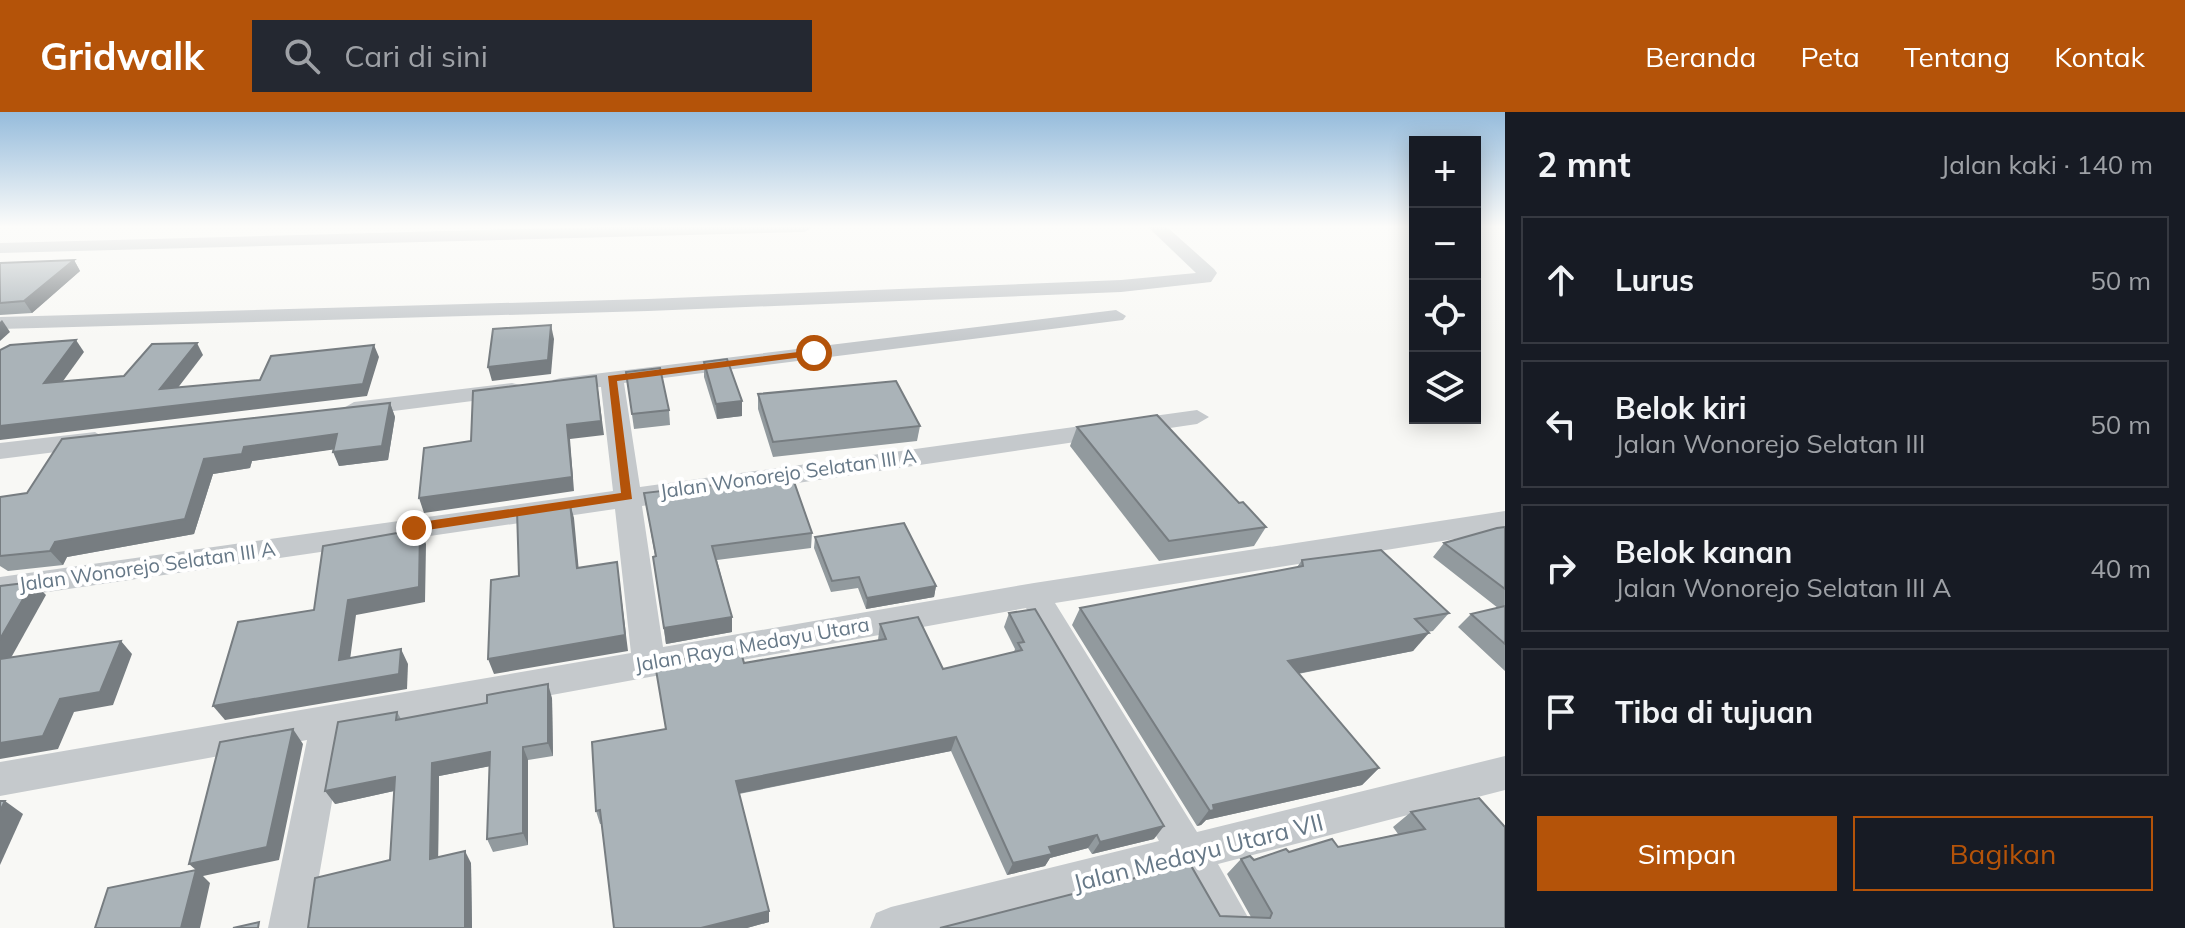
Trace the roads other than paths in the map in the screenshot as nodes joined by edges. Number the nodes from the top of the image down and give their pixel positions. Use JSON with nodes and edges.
{"nodes":[{"id":1,"x":1198,"y":265,"type":"edge"},
{"id":2,"x":1085,"y":288,"type":"junction"},
{"id":3,"x":41,"y":321,"type":"junction"},
{"id":4,"x":0,"y":323,"type":"edge"},
{"id":5,"x":11,"y":347,"type":"edge"},
{"id":6,"x":612,"y":379,"type":"junction"},
{"id":7,"x":334,"y":411,"type":"edge"},
{"id":8,"x":1197,"y":417,"type":"dead end"},
{"id":9,"x":119,"y":437,"type":"edge"},
{"id":10,"x":0,"y":451,"type":"edge"},
{"id":11,"x":628,"y":496,"type":"junction"},
{"id":12,"x":1505,"y":521,"type":"edge"},
{"id":13,"x":0,"y":588,"type":"edge"},
{"id":14,"x":1034,"y":595,"type":"junction"},
{"id":15,"x":649,"y":662,"type":"junction"},
{"id":16,"x":329,"y":718,"type":"junction"},
{"id":17,"x":1505,"y":773,"type":"edge"},
{"id":18,"x":0,"y":779,"type":"edge"},
{"id":19,"x":1188,"y":855,"type":"junction"},
{"id":20,"x":289,"y":928,"type":"edge"},
{"id":21,"x":891,"y":928,"type":"edge"},
{"id":22,"x":1233,"y":928,"type":"edge"}],
"edges":[{"from":1,"to":2,"type":"street"},
{"from":2,"to":3,"type":"street"},
{"from":2,"to":6,"type":"street"},
{"from":3,"to":4,"type":"street"},
{"from":3,"to":5,"type":"street"},
{"from":6,"to":7,"type":"street"},
{"from":6,"to":11,"type":"street"},
{"from":8,"to":11,"type":"street","name":"Jalan Wonorejo Selatan III A"},
{"from":9,"to":10,"type":"street"},
{"from":11,"to":13,"type":"street","name":"Jalan Wonorejo Selatan III A"},
{"from":11,"to":15,"type":"street"},
{"from":12,"to":14,"type":"street","name":"Jalan Raya Medayu Utara"},
{"from":14,"to":15,"type":"street","name":"Jalan Raya Medayu Utara"},
{"from":14,"to":19,"type":"street"},
{"from":15,"to":16,"type":"street","name":"Jalan Raya Medayu Utara"},
{"from":16,"to":18,"type":"street","name":"Jalan Raya Medayu Utara"},
{"from":16,"to":20,"type":"street"},
{"from":17,"to":19,"type":"street","name":"Jalan Medayu Utara VII"},
{"from":19,"to":21,"type":"street","name":"Jalan Medayu Utara VII"},
{"from":19,"to":22,"type":"street"}]}
